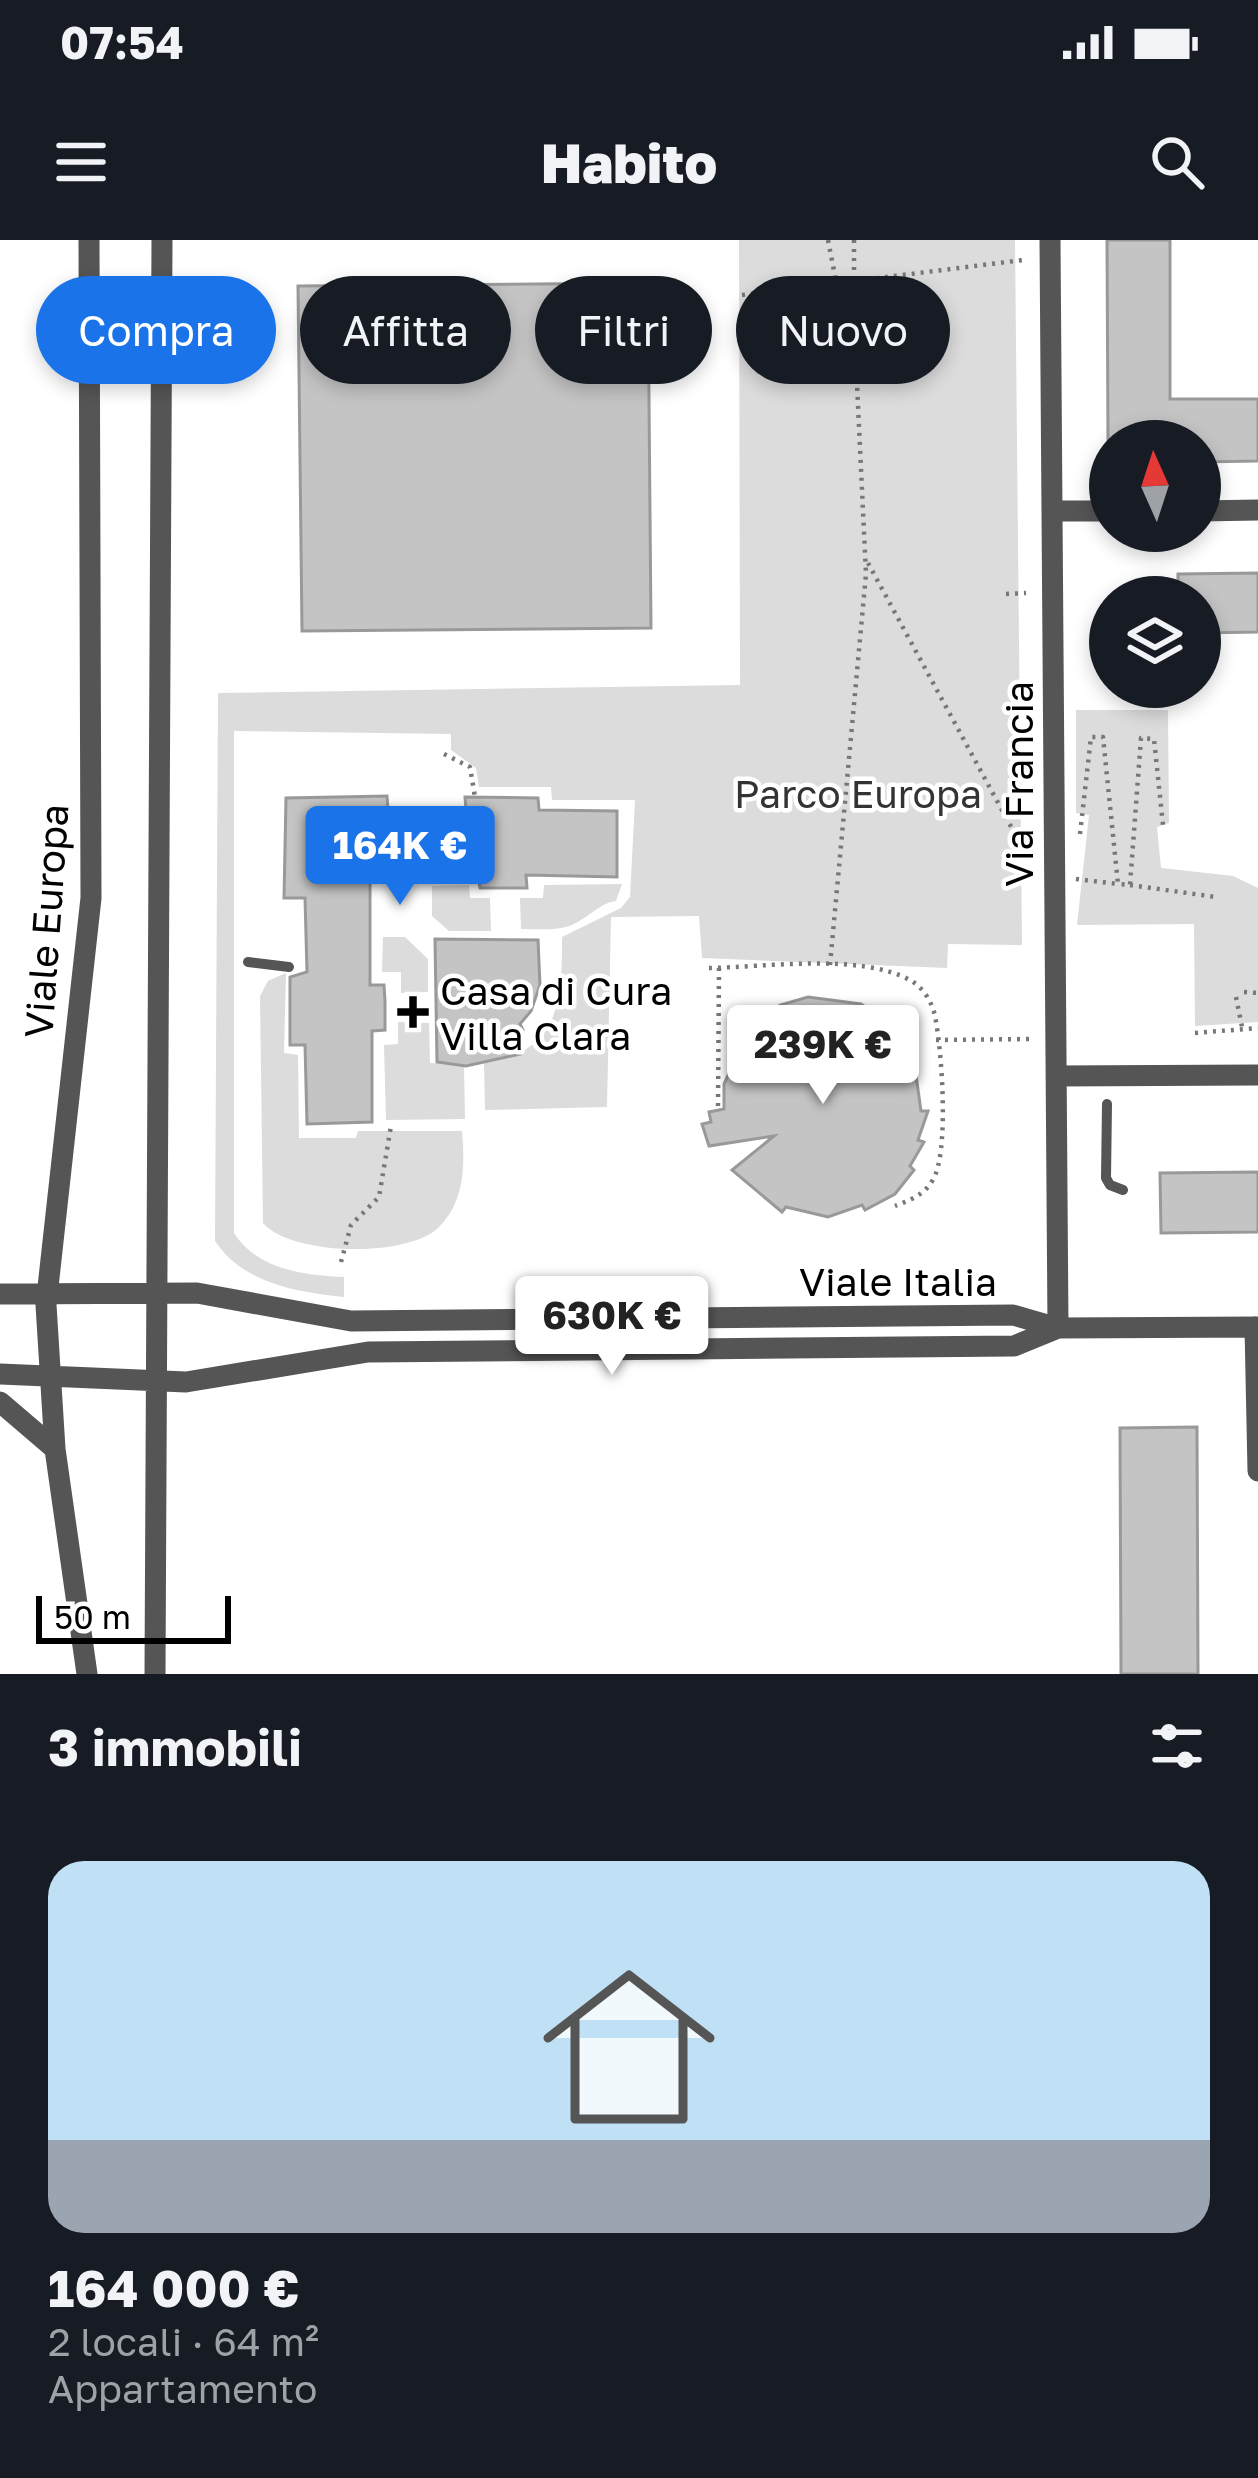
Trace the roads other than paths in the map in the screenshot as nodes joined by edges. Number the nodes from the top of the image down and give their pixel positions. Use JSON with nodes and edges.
{"nodes":[{"id":1,"x":89,"y":240,"type":"edge"},
{"id":2,"x":162,"y":240,"type":"edge"},
{"id":3,"x":1050,"y":240,"type":"edge"},
{"id":4,"x":1258,"y":510,"type":"edge"},
{"id":5,"x":1052,"y":511,"type":"junction"},
{"id":6,"x":1089,"y":511,"type":"edge"},
{"id":7,"x":1221,"y":511,"type":"edge"},
{"id":8,"x":248,"y":962,"type":"dead end"},
{"id":9,"x":289,"y":967,"type":"dead end"},
{"id":10,"x":1258,"y":1075,"type":"edge"},
{"id":11,"x":1056,"y":1076,"type":"junction"},
{"id":12,"x":1107,"y":1104,"type":"dead end"},
{"id":13,"x":1123,"y":1190,"type":"dead end"},
{"id":14,"x":156,"y":1292,"type":"junction"},
{"id":15,"x":46,"y":1293,"type":"junction"},
{"id":16,"x":0,"y":1294,"type":"edge"},
{"id":17,"x":1256,"y":1327,"type":"edge"},
{"id":18,"x":1058,"y":1328,"type":"junction"},
{"id":19,"x":0,"y":1374,"type":"edge"},
{"id":20,"x":49,"y":1377,"type":"junction"},
{"id":21,"x":155,"y":1382,"type":"junction"},
{"id":22,"x":0,"y":1402,"type":"edge"},
{"id":23,"x":55,"y":1449,"type":"junction"},
{"id":24,"x":1258,"y":1471,"type":"edge"},
{"id":25,"x":88,"y":1674,"type":"edge"},
{"id":26,"x":155,"y":1674,"type":"edge"}],
"edges":[{"from":1,"to":15,"type":"street","name":"Viale Europa"},
{"from":2,"to":14,"type":"street"},
{"from":3,"to":5,"type":"street","name":"Via Francia"},
{"from":4,"to":7,"type":"street"},
{"from":5,"to":6,"type":"street"},
{"from":5,"to":11,"type":"street","name":"Via Francia"},
{"from":8,"to":9,"type":"lane"},
{"from":10,"to":11,"type":"street"},
{"from":11,"to":18,"type":"street","name":"Via Francia"},
{"from":12,"to":13,"type":"lane"},
{"from":14,"to":15,"type":"street","name":"Viale Italia"},
{"from":14,"to":18,"type":"street","name":"Viale Italia"},
{"from":14,"to":21,"type":"street"},
{"from":15,"to":16,"type":"street","name":"Viale Italia"},
{"from":15,"to":20,"type":"street","name":"Viale Europa"},
{"from":17,"to":18,"type":"street"},
{"from":17,"to":24,"type":"street"},
{"from":18,"to":21,"type":"street","name":"Viale Italia"},
{"from":19,"to":20,"type":"street","name":"Viale Italia"},
{"from":20,"to":21,"type":"street","name":"Viale Italia"},
{"from":20,"to":23,"type":"street","name":"Viale Europa"},
{"from":21,"to":26,"type":"street"},
{"from":22,"to":23,"type":"street"},
{"from":23,"to":25,"type":"street","name":"Viale Europa"}]}
